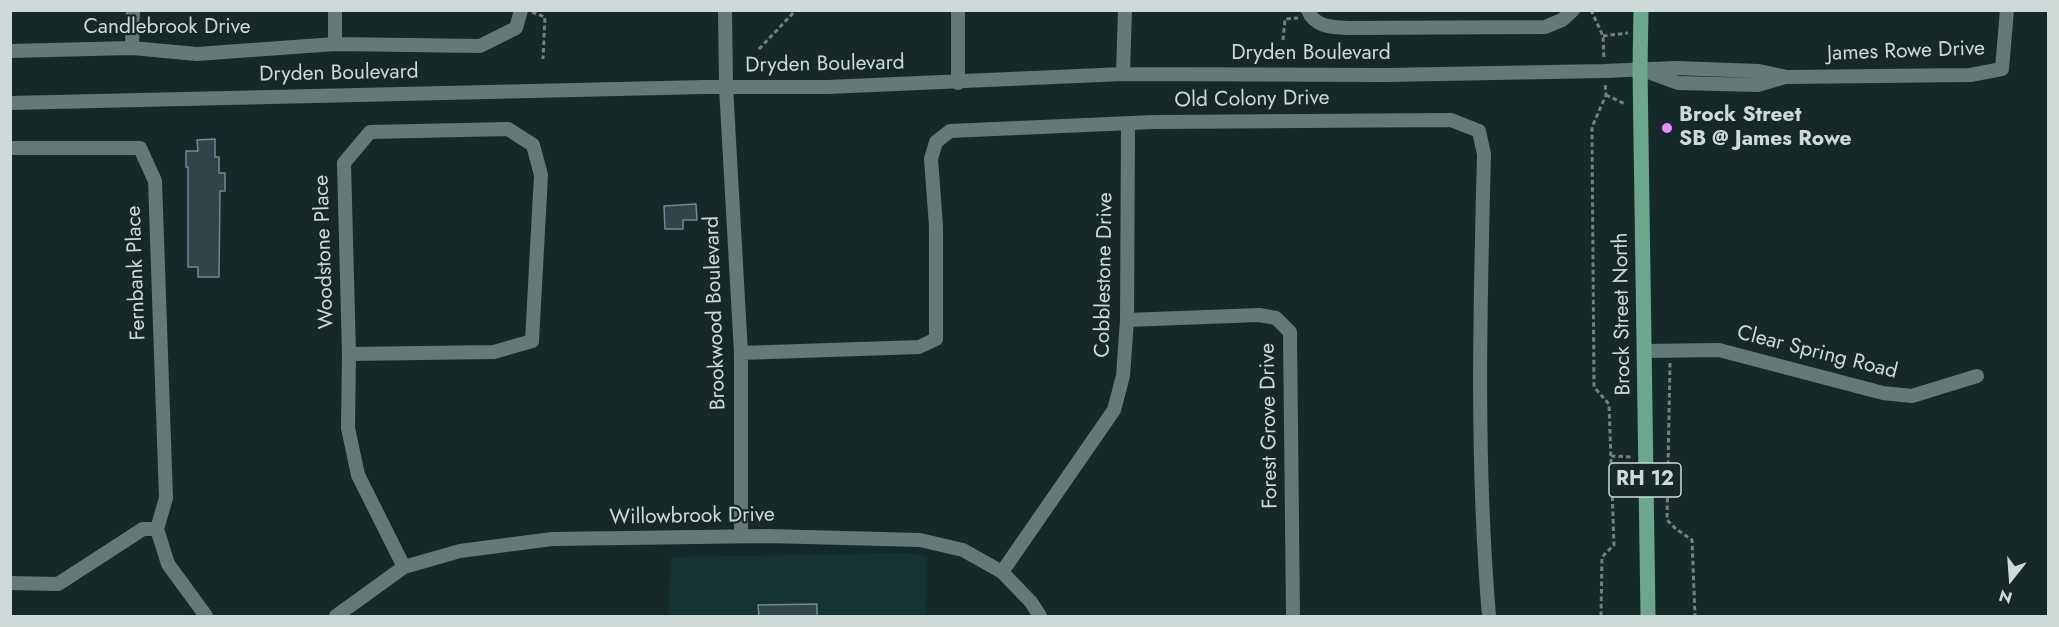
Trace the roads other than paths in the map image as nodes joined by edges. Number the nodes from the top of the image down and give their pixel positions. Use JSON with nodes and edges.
{"nodes":[{"id":1,"x":133,"y":10,"type":"edge"},
{"id":2,"x":335,"y":10,"type":"edge"},
{"id":3,"x":521,"y":10,"type":"edge"},
{"id":4,"x":725,"y":10,"type":"edge"},
{"id":5,"x":958,"y":10,"type":"edge"},
{"id":6,"x":1125,"y":10,"type":"edge"},
{"id":7,"x":1573,"y":10,"type":"edge"},
{"id":8,"x":1641,"y":10,"type":"edge"},
{"id":9,"x":2007,"y":10,"type":"edge"},
{"id":10,"x":1309,"y":14,"type":"edge"},
{"id":11,"x":335,"y":44,"type":"junction"},
{"id":12,"x":132,"y":48,"type":"junction"},
{"id":13,"x":10,"y":51,"type":"edge"},
{"id":14,"x":1640,"y":69,"type":"junction"},
{"id":15,"x":1123,"y":74,"type":"junction"},
{"id":16,"x":958,"y":83,"type":"junction"},
{"id":17,"x":726,"y":87,"type":"junction"},
{"id":18,"x":10,"y":103,"type":"edge"},
{"id":19,"x":1128,"y":123,"type":"junction"},
{"id":20,"x":10,"y":148,"type":"edge"},
{"id":21,"x":1127,"y":320,"type":"junction"},
{"id":22,"x":1644,"y":351,"type":"junction"},
{"id":23,"x":741,"y":353,"type":"junction"},
{"id":24,"x":349,"y":354,"type":"junction"},
{"id":25,"x":1977,"y":376,"type":"dead end"},
{"id":26,"x":157,"y":529,"type":"junction"},
{"id":27,"x":741,"y":536,"type":"junction"},
{"id":28,"x":404,"y":567,"type":"junction"},
{"id":29,"x":1002,"y":572,"type":"junction"},
{"id":30,"x":10,"y":583,"type":"edge"},
{"id":31,"x":206,"y":616,"type":"edge"},
{"id":32,"x":336,"y":616,"type":"edge"},
{"id":33,"x":1040,"y":616,"type":"edge"},
{"id":34,"x":1293,"y":616,"type":"edge"},
{"id":35,"x":1490,"y":616,"type":"edge"},
{"id":36,"x":1648,"y":616,"type":"edge"}],
"edges":[{"from":1,"to":12,"type":"street"},
{"from":2,"to":11,"type":"street"},
{"from":3,"to":11,"type":"street","name":"Candlebrook Drive"},
{"from":4,"to":17,"type":"street","name":"Brookwood Boulevard"},
{"from":5,"to":16,"type":"street"},
{"from":6,"to":15,"type":"street"},
{"from":7,"to":10,"type":"street"},
{"from":8,"to":14,"type":"main road","name":"Brock Street North","number":"RH 12"},
{"from":9,"to":14,"type":"street","name":"James Rowe Drive"},
{"from":11,"to":12,"type":"street","name":"Candlebrook Drive"},
{"from":12,"to":13,"type":"street","name":"Candlebrook Drive"},
{"from":14,"to":15,"type":"street","name":"Dryden Boulevard"},
{"from":14,"to":22,"type":"main road","name":"Brock Street North","number":"RH 12"},
{"from":15,"to":16,"type":"street","name":"Dryden Boulevard"},
{"from":16,"to":17,"type":"street","name":"Dryden Boulevard"},
{"from":17,"to":18,"type":"street","name":"Dryden Boulevard"},
{"from":17,"to":23,"type":"street","name":"Brookwood Boulevard"},
{"from":19,"to":21,"type":"street","name":"Cobblestone Drive"},
{"from":19,"to":23,"type":"street","name":"Old Colony Drive"},
{"from":19,"to":35,"type":"street","name":"Old Colony Drive"},
{"from":20,"to":26,"type":"street","name":"Fernbank Place"},
{"from":21,"to":29,"type":"street","name":"Cobblestone Drive"},
{"from":21,"to":34,"type":"street","name":"Forest Grove Drive"},
{"from":22,"to":25,"type":"street","name":"Clear Spring Road"},
{"from":22,"to":36,"type":"main road","name":"Brock Street North","number":"RH 12"},
{"from":23,"to":27,"type":"street","name":"Brookwood Boulevard"},
{"from":24,"to":24,"type":"street","name":"Woodstone Place"},
{"from":24,"to":28,"type":"street","name":"Woodstone Place"},
{"from":26,"to":30,"type":"street"},
{"from":26,"to":31,"type":"street"},
{"from":27,"to":28,"type":"street","name":"Willowbrook Drive"},
{"from":27,"to":29,"type":"street","name":"Willowbrook Drive"},
{"from":28,"to":32,"type":"street","name":"Willowbrook Drive"},
{"from":29,"to":33,"type":"street","name":"Willowbrook Drive"}]}
